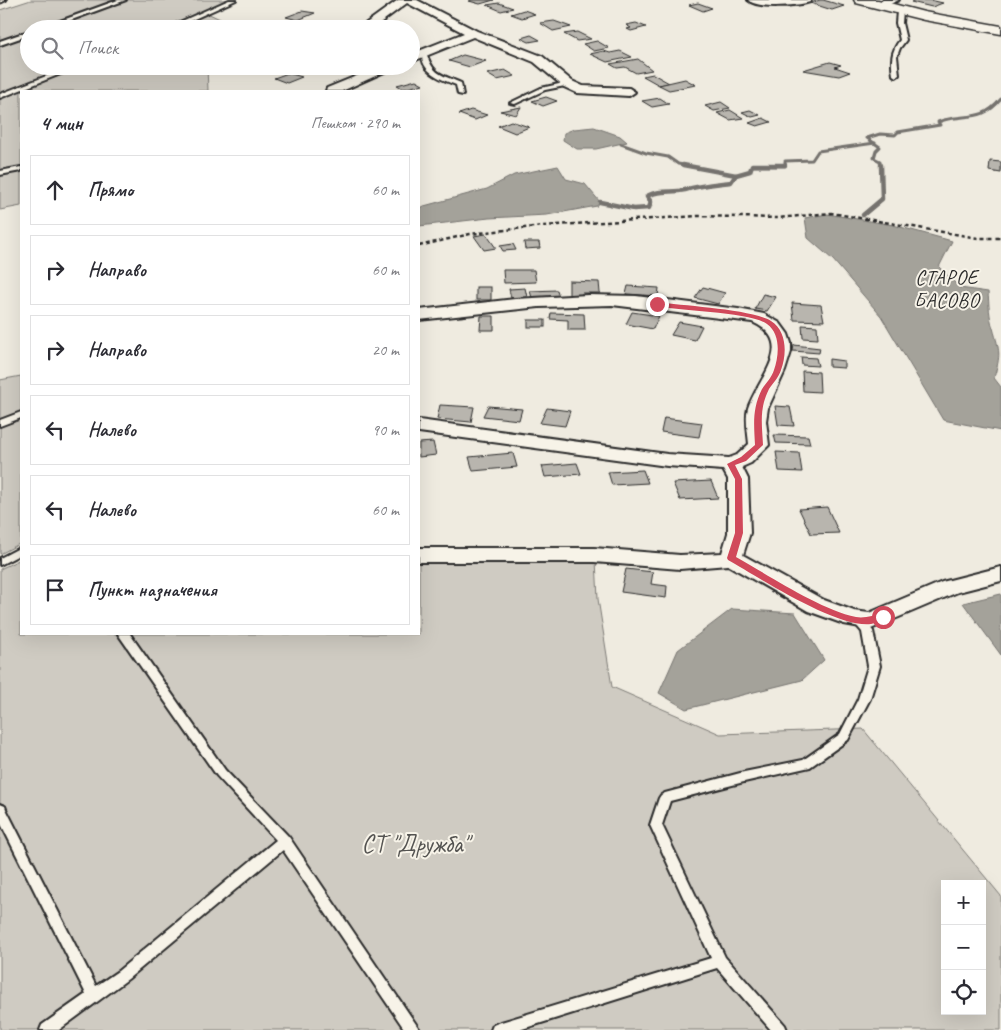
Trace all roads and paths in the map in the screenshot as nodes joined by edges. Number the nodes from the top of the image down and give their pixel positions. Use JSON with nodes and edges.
{"nodes":[{"id":1,"x":123,"y":0,"type":"edge"},
{"id":2,"x":233,"y":0,"type":"edge"},
{"id":3,"x":405,"y":0,"type":"edge"},
{"id":4,"x":409,"y":0,"type":"edge"},
{"id":5,"x":754,"y":0,"type":"edge"},
{"id":6,"x":806,"y":0,"type":"edge"},
{"id":7,"x":861,"y":0,"type":"edge"},
{"id":8,"x":897,"y":5,"type":"edge"},
{"id":9,"x":66,"y":20,"type":"edge"},
{"id":10,"x":188,"y":20,"type":"edge"},
{"id":11,"x":377,"y":20,"type":"edge"},
{"id":12,"x":1001,"y":30,"type":"edge"},
{"id":13,"x":473,"y":32,"type":"junction"},
{"id":14,"x":20,"y":36,"type":"edge"},
{"id":15,"x":0,"y":43,"type":"edge"},
{"id":16,"x":424,"y":53,"type":"junction"},
{"id":17,"x":420,"y":55,"type":"edge"},
{"id":18,"x":55,"y":75,"type":"edge"},
{"id":19,"x":370,"y":75,"type":"edge"},
{"id":20,"x":896,"y":76,"type":"dead end"},
{"id":21,"x":568,"y":84,"type":"junction"},
{"id":22,"x":334,"y":90,"type":"edge"},
{"id":23,"x":629,"y":92,"type":"dead end"},
{"id":24,"x":462,"y":94,"type":"dead end"},
{"id":25,"x":0,"y":96,"type":"edge"},
{"id":26,"x":513,"y":103,"type":"dead end"},
{"id":27,"x":20,"y":169,"type":"edge"},
{"id":28,"x":0,"y":173,"type":"edge"},
{"id":29,"x":1001,"y":238,"type":"edge"},
{"id":30,"x":420,"y":246,"type":"edge"},
{"id":31,"x":420,"y":315,"type":"edge"},
{"id":32,"x":20,"y":415,"type":"edge"},
{"id":33,"x":0,"y":423,"type":"edge"},
{"id":34,"x":420,"y":426,"type":"edge"},
{"id":35,"x":730,"y":464,"type":"junction"},
{"id":36,"x":20,"y":551,"type":"edge"},
{"id":37,"x":420,"y":555,"type":"edge"},
{"id":38,"x":731,"y":558,"type":"junction"},
{"id":39,"x":0,"y":562,"type":"edge"},
{"id":40,"x":1001,"y":574,"type":"edge"},
{"id":41,"x":856,"y":620,"type":"junction"},
{"id":42,"x":125,"y":635,"type":"edge"},
{"id":43,"x":0,"y":809,"type":"edge"},
{"id":44,"x":284,"y":841,"type":"junction"},
{"id":45,"x":720,"y":961,"type":"junction"},
{"id":46,"x":94,"y":996,"type":"junction"},
{"id":47,"x":47,"y":1030,"type":"edge"},
{"id":48,"x":413,"y":1030,"type":"edge"},
{"id":49,"x":498,"y":1030,"type":"edge"},
{"id":50,"x":780,"y":1030,"type":"edge"}],
"edges":[{"from":1,"to":9,"type":"lane"},
{"from":2,"to":10,"type":"lane"},
{"from":3,"to":11,"type":"street"},
{"from":4,"to":13,"type":"street"},
{"from":5,"to":6,"type":"street"},
{"from":7,"to":8,"type":"street"},
{"from":8,"to":12,"type":"street"},
{"from":8,"to":20,"type":"lane"},
{"from":13,"to":16,"type":"street"},
{"from":13,"to":21,"type":"street"},
{"from":14,"to":15,"type":"lane"},
{"from":16,"to":17,"type":"street"},
{"from":16,"to":24,"type":"lane"},
{"from":18,"to":25,"type":"lane"},
{"from":19,"to":22,"type":"street"},
{"from":21,"to":23,"type":"street"},
{"from":21,"to":26,"type":"lane"},
{"from":27,"to":28,"type":"lane"},
{"from":29,"to":30,"type":"path"},
{"from":31,"to":35,"type":"street"},
{"from":32,"to":33,"type":"lane"},
{"from":34,"to":35,"type":"street"},
{"from":35,"to":38,"type":"street"},
{"from":36,"to":39,"type":"lane"},
{"from":37,"to":38,"type":"street"},
{"from":38,"to":41,"type":"street"},
{"from":40,"to":41,"type":"street"},
{"from":41,"to":45,"type":"lane"},
{"from":42,"to":44,"type":"lane"},
{"from":43,"to":46,"type":"lane"},
{"from":44,"to":46,"type":"lane"},
{"from":44,"to":48,"type":"lane"},
{"from":45,"to":49,"type":"lane"},
{"from":45,"to":50,"type":"lane"},
{"from":46,"to":47,"type":"lane"}]}
